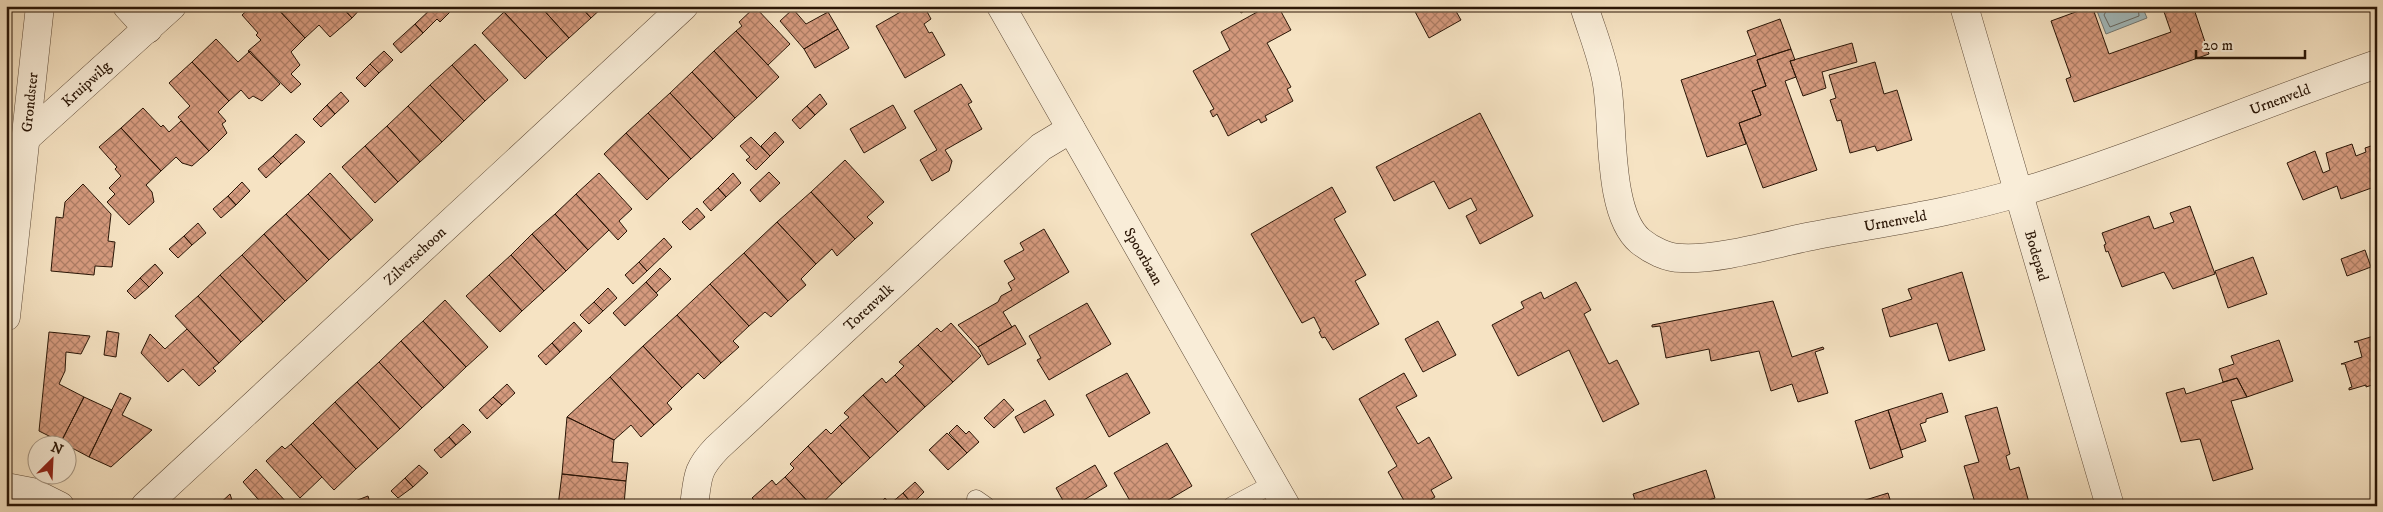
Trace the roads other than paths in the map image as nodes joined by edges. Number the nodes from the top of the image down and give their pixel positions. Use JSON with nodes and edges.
{"nodes":[{"id":1,"x":40,"y":6,"type":"edge"},
{"id":2,"x":127,"y":6,"type":"edge"},
{"id":3,"x":172,"y":6,"type":"edge"},
{"id":4,"x":684,"y":6,"type":"edge"},
{"id":5,"x":1000,"y":6,"type":"edge"},
{"id":6,"x":1584,"y":6,"type":"edge"},
{"id":7,"x":1964,"y":6,"type":"edge"},
{"id":8,"x":148,"y":28,"type":"junction"},
{"id":9,"x":2377,"y":64,"type":"edge"},
{"id":10,"x":1071,"y":129,"type":"junction"},
{"id":11,"x":26,"y":138,"type":"junction"},
{"id":12,"x":2019,"y":192,"type":"junction"},
{"id":13,"x":6,"y":317,"type":"edge"},
{"id":14,"x":6,"y":487,"type":"edge"},
{"id":15,"x":1280,"y":495,"type":"edge"},
{"id":16,"x":60,"y":506,"type":"edge"},
{"id":17,"x":145,"y":506,"type":"edge"},
{"id":18,"x":694,"y":506,"type":"edge"},
{"id":19,"x":1232,"y":506,"type":"edge"},
{"id":20,"x":2110,"y":506,"type":"edge"}],
"edges":[{"from":1,"to":11,"type":"street","name":"Grondster"},
{"from":2,"to":8,"type":"street"},
{"from":3,"to":8,"type":"street","name":"Kruipwilg"},
{"from":4,"to":17,"type":"street","name":"Zilverschoon"},
{"from":5,"to":10,"type":"street","name":"Spoorbaan"},
{"from":6,"to":12,"type":"street","name":"Urnenveld"},
{"from":7,"to":12,"type":"street","name":"Bodepad"},
{"from":8,"to":11,"type":"street","name":"Kruipwilg"},
{"from":9,"to":12,"type":"street","name":"Urnenveld"},
{"from":10,"to":15,"type":"street","name":"Spoorbaan"},
{"from":10,"to":18,"type":"street","name":"Torenvalk"},
{"from":11,"to":13,"type":"street","name":"Grondster"},
{"from":12,"to":20,"type":"street","name":"Bodepad"},
{"from":14,"to":16,"type":"street"},
{"from":15,"to":19,"type":"lane"}]}
